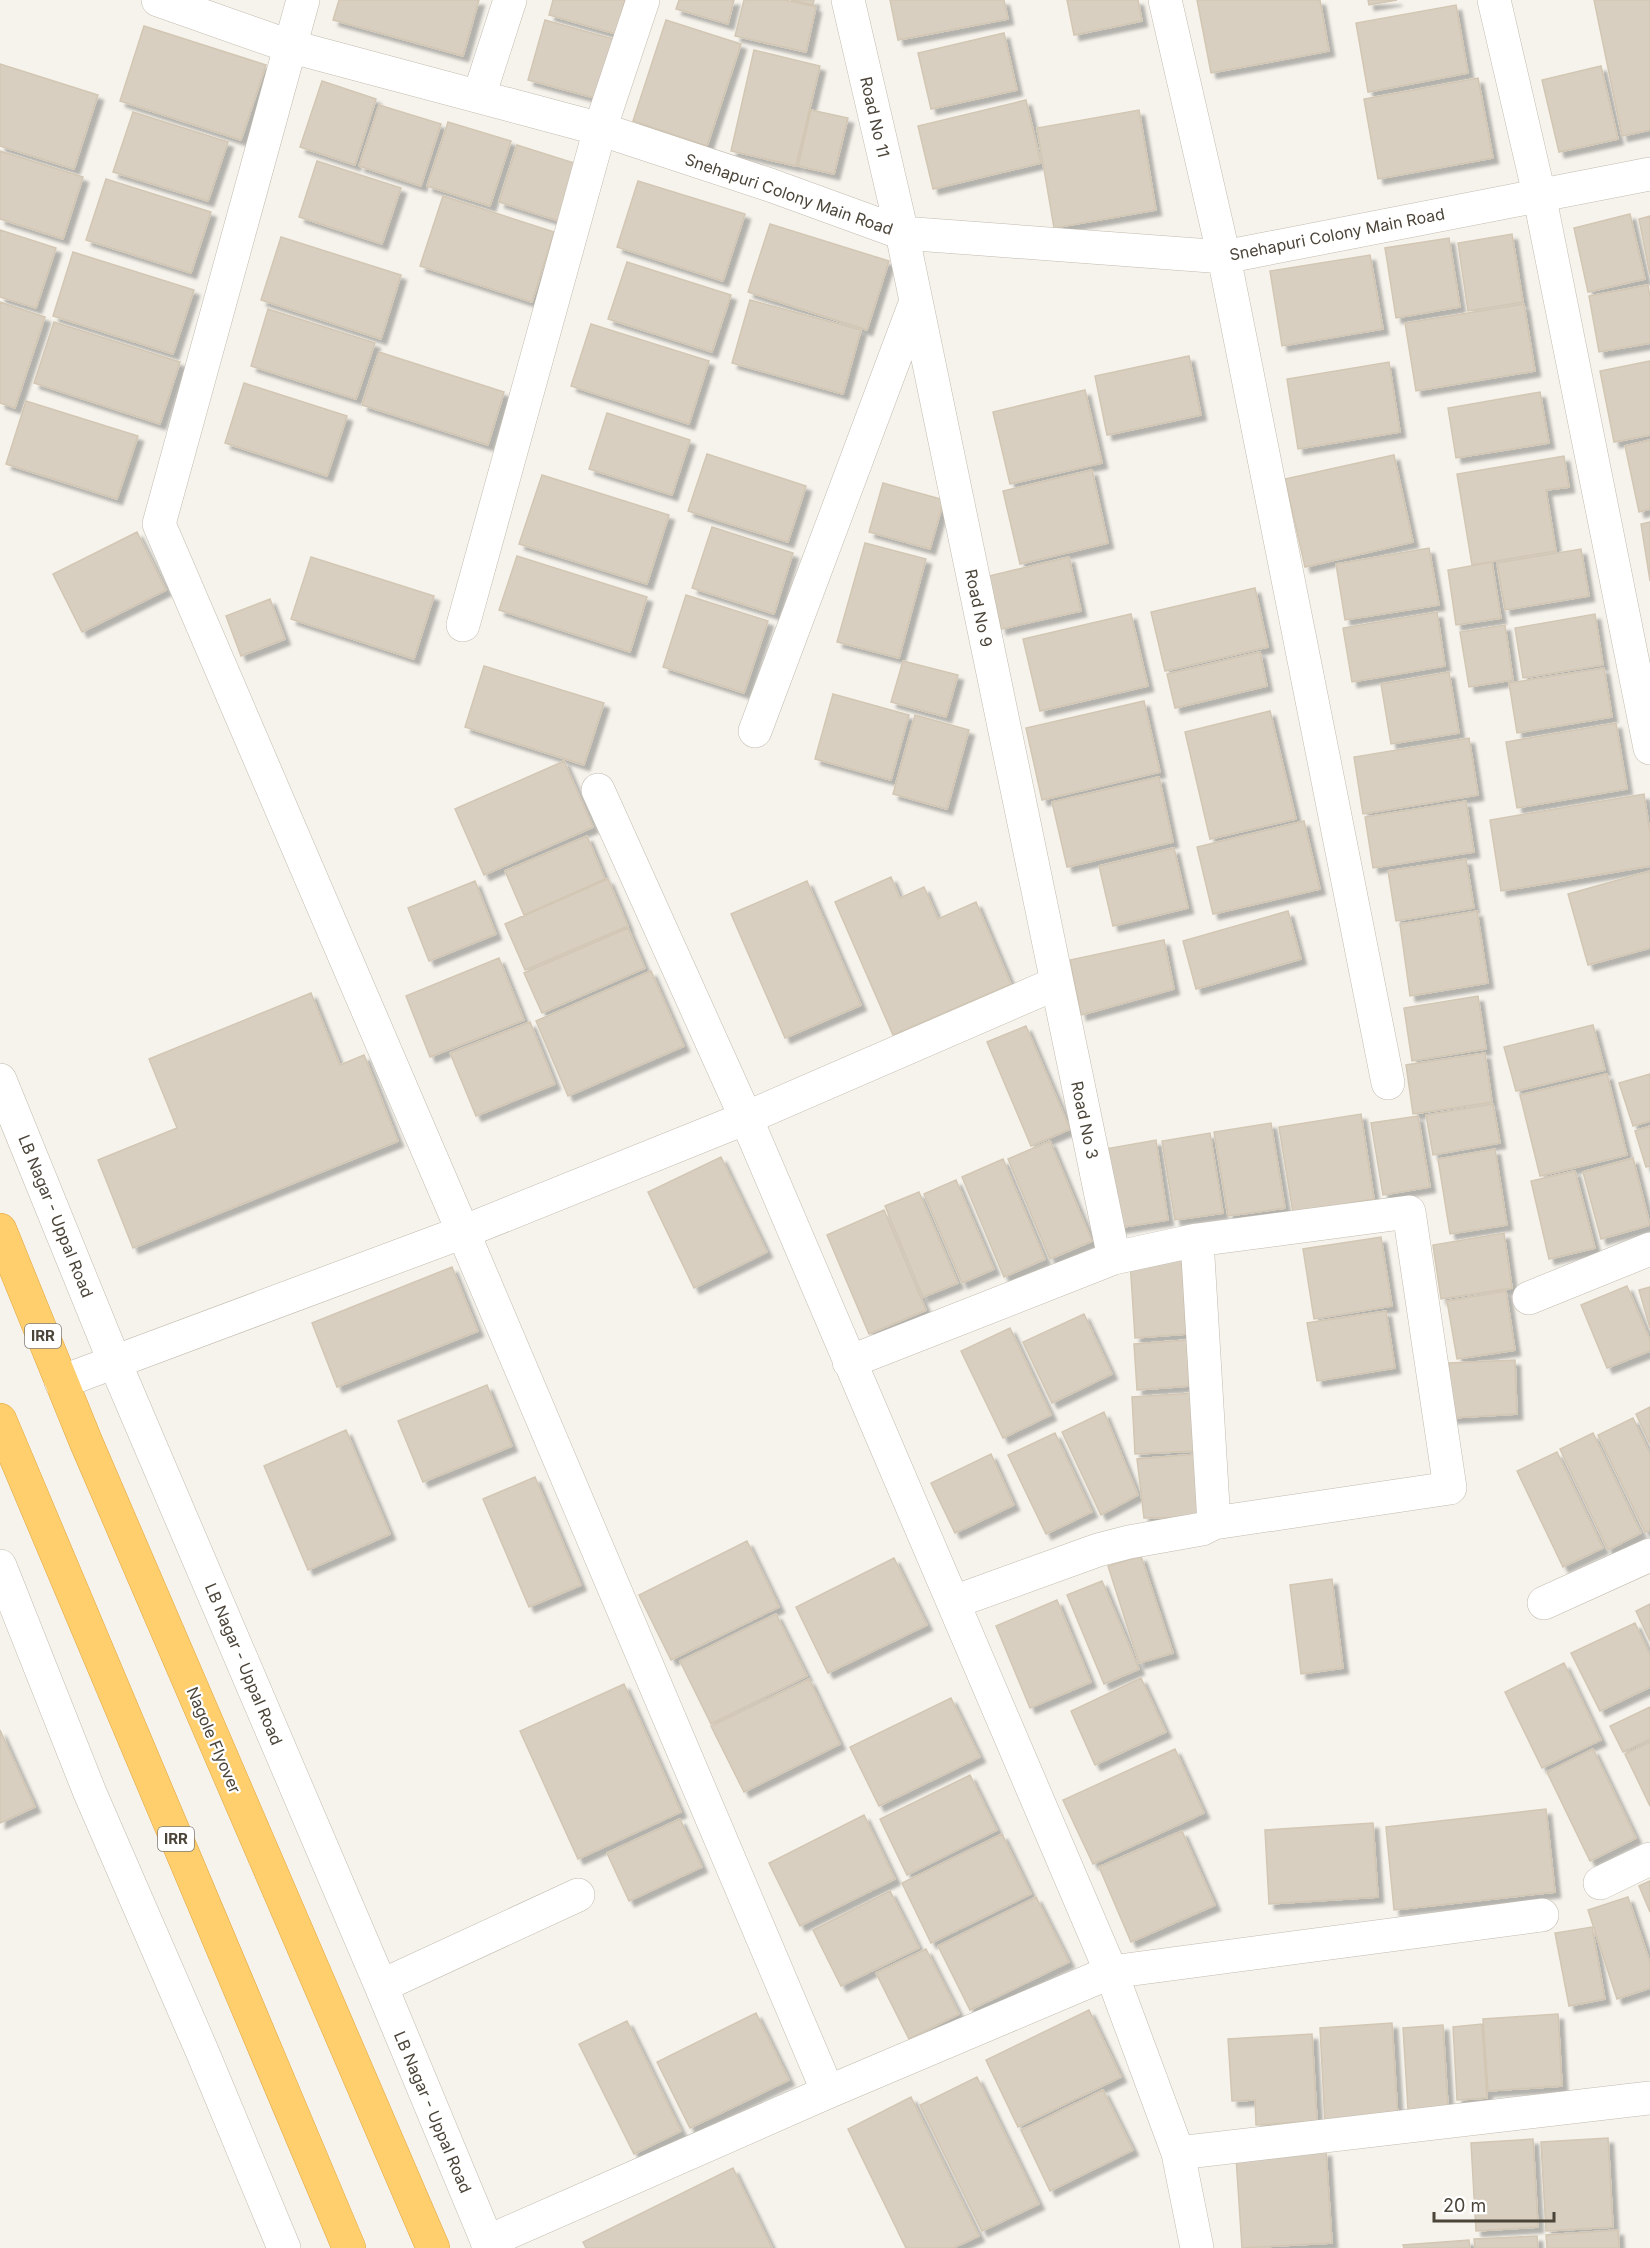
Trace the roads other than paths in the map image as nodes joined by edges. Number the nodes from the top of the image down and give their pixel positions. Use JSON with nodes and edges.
{"nodes":[{"id":1,"x":158,"y":0,"type":"edge"},
{"id":2,"x":303,"y":0,"type":"edge"},
{"id":3,"x":510,"y":0,"type":"edge"},
{"id":4,"x":643,"y":0,"type":"edge"},
{"id":5,"x":848,"y":0,"type":"edge"},
{"id":6,"x":1165,"y":0,"type":"edge"},
{"id":7,"x":1494,"y":0,"type":"edge"},
{"id":8,"x":289,"y":45,"type":"junction"},
{"id":9,"x":479,"y":96,"type":"junction"},
{"id":10,"x":600,"y":129,"type":"junction"},
{"id":11,"x":1650,"y":174,"type":"edge"},
{"id":12,"x":1539,"y":194,"type":"junction"},
{"id":13,"x":902,"y":233,"type":"junction"},
{"id":14,"x":1224,"y":257,"type":"junction"},
{"id":15,"x":916,"y":301,"type":"junction"},
{"id":16,"x":463,"y":626,"type":"dead end"},
{"id":17,"x":755,"y":731,"type":"dead end"},
{"id":18,"x":1650,"y":748,"type":"edge"},
{"id":19,"x":598,"y":790,"type":"dead end"},
{"id":20,"x":1057,"y":983,"type":"junction"},
{"id":21,"x":0,"y":1080,"type":"edge"},
{"id":22,"x":1388,"y":1083,"type":"dead end"},
{"id":23,"x":746,"y":1118,"type":"junction"},
{"id":24,"x":0,"y":1230,"type":"edge"},
{"id":25,"x":463,"y":1232,"type":"junction"},
{"id":26,"x":1197,"y":1240,"type":"junction"},
{"id":27,"x":1650,"y":1249,"type":"edge"},
{"id":28,"x":1114,"y":1258,"type":"junction"},
{"id":29,"x":1528,"y":1298,"type":"dead end"},
{"id":30,"x":849,"y":1362,"type":"junction"},
{"id":31,"x":115,"y":1363,"type":"junction"},
{"id":32,"x":61,"y":1382,"type":"junction"},
{"id":33,"x":0,"y":1420,"type":"edge"},
{"id":34,"x":1214,"y":1523,"type":"junction"},
{"id":35,"x":1650,"y":1555,"type":"edge"},
{"id":36,"x":0,"y":1566,"type":"edge"},
{"id":37,"x":954,"y":1602,"type":"junction"},
{"id":38,"x":1544,"y":1603,"type":"dead end"},
{"id":39,"x":1650,"y":1858,"type":"edge"},
{"id":40,"x":1600,"y":1883,"type":"dead end"},
{"id":41,"x":578,"y":1895,"type":"dead end"},
{"id":42,"x":1542,"y":1915,"type":"dead end"},
{"id":43,"x":1111,"y":1972,"type":"junction"},
{"id":44,"x":381,"y":1986,"type":"junction"},
{"id":45,"x":828,"y":2092,"type":"junction"},
{"id":46,"x":1650,"y":2098,"type":"edge"},
{"id":47,"x":1178,"y":2153,"type":"junction"},
{"id":48,"x":489,"y":2245,"type":"edge"},
{"id":49,"x":284,"y":2248,"type":"edge"},
{"id":50,"x":349,"y":2248,"type":"edge"},
{"id":51,"x":434,"y":2248,"type":"edge"},
{"id":52,"x":1197,"y":2248,"type":"edge"}],
"edges":[{"from":1,"to":8,"type":"street","name":"Snehapuri Colony Main Road"},
{"from":2,"to":8,"type":"street"},
{"from":3,"to":9,"type":"street"},
{"from":4,"to":10,"type":"street"},
{"from":5,"to":13,"type":"street","name":"Road No 11"},
{"from":6,"to":14,"type":"street"},
{"from":7,"to":12,"type":"street"},
{"from":8,"to":9,"type":"street","name":"Snehapuri Colony Main Road"},
{"from":8,"to":25,"type":"street"},
{"from":9,"to":10,"type":"street","name":"Snehapuri Colony Main Road"},
{"from":10,"to":13,"type":"street","name":"Snehapuri Colony Main Road"},
{"from":10,"to":16,"type":"street"},
{"from":11,"to":12,"type":"street","name":"Snehapuri Colony Main Road"},
{"from":12,"to":14,"type":"street","name":"Snehapuri Colony Main Road"},
{"from":12,"to":18,"type":"street"},
{"from":13,"to":14,"type":"street","name":"Snehapuri Colony Main Road"},
{"from":13,"to":15,"type":"street","name":"Road No 9"},
{"from":14,"to":22,"type":"street"},
{"from":15,"to":17,"type":"street"},
{"from":15,"to":20,"type":"street","name":"Road No 9"},
{"from":19,"to":23,"type":"street"},
{"from":20,"to":23,"type":"street"},
{"from":20,"to":28,"type":"street","name":"Road No 3"},
{"from":21,"to":31,"type":"street","name":"LB Nagar - Uppal Road"},
{"from":23,"to":25,"type":"street"},
{"from":23,"to":30,"type":"street"},
{"from":24,"to":32,"type":"highway","name":"Nagole Flyover","number":"IRR"},
{"from":25,"to":31,"type":"street"},
{"from":25,"to":45,"type":"street"},
{"from":26,"to":28,"type":"street"},
{"from":26,"to":34,"type":"street"},
{"from":26,"to":34,"type":"street"},
{"from":27,"to":29,"type":"street"},
{"from":28,"to":30,"type":"street"},
{"from":30,"to":37,"type":"street"},
{"from":31,"to":32,"type":"street"},
{"from":31,"to":44,"type":"street","name":"LB Nagar - Uppal Road"},
{"from":32,"to":51,"type":"highway","name":"Nagole Flyover","number":"IRR"},
{"from":33,"to":50,"type":"highway","number":"IRR"},
{"from":34,"to":37,"type":"street"},
{"from":35,"to":38,"type":"street"},
{"from":36,"to":49,"type":"street"},
{"from":37,"to":43,"type":"street"},
{"from":39,"to":40,"type":"street"},
{"from":41,"to":44,"type":"street"},
{"from":42,"to":43,"type":"street"},
{"from":43,"to":45,"type":"street"},
{"from":43,"to":47,"type":"street"},
{"from":44,"to":48,"type":"street","name":"LB Nagar - Uppal Road"},
{"from":45,"to":48,"type":"street"},
{"from":46,"to":47,"type":"street"},
{"from":47,"to":52,"type":"street"}]}
